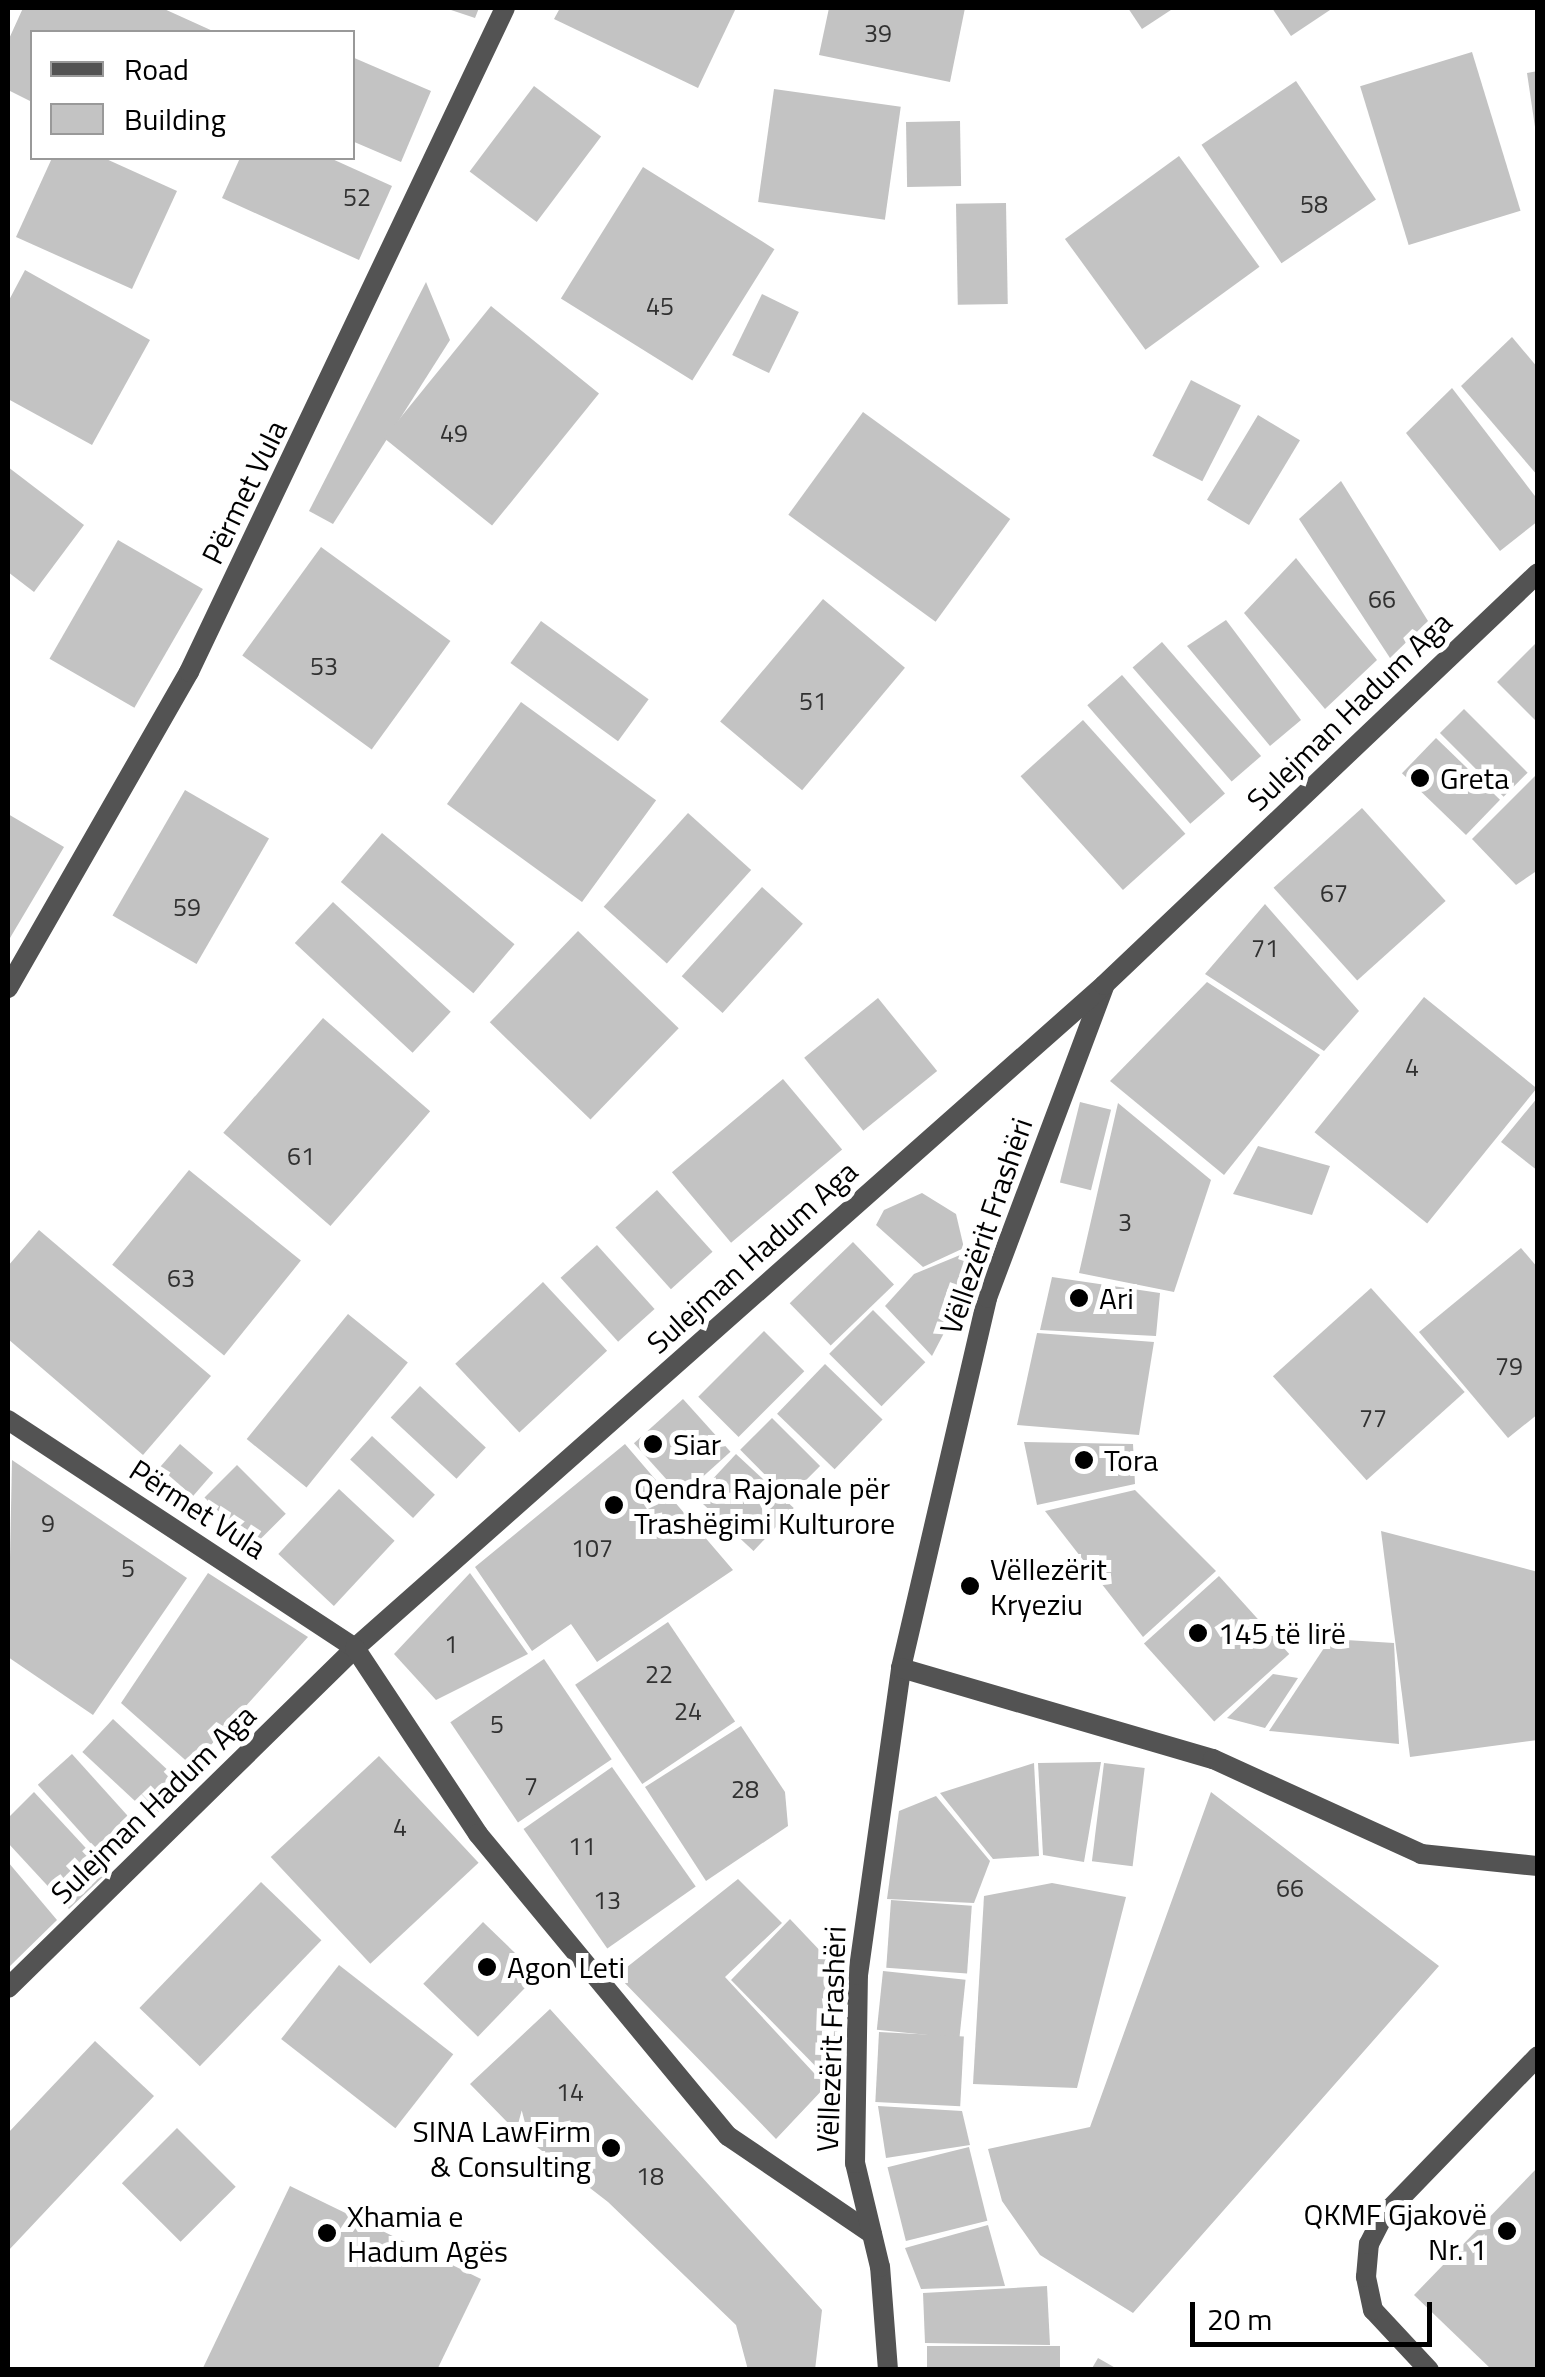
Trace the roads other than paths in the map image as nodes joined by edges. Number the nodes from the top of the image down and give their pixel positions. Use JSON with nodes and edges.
{"nodes":[{"id":1,"x":504,"y":8,"type":"edge"},
{"id":2,"x":1538,"y":573,"type":"edge"},
{"id":3,"x":1104,"y":984,"type":"junction"},
{"id":4,"x":8,"y":988,"type":"edge"},
{"id":5,"x":8,"y":1420,"type":"edge"},
{"id":6,"x":356,"y":1648,"type":"junction"},
{"id":7,"x":901,"y":1668,"type":"junction"},
{"id":8,"x":1538,"y":1866,"type":"edge"},
{"id":9,"x":8,"y":1988,"type":"edge"},
{"id":10,"x":1538,"y":2056,"type":"edge"},
{"id":11,"x":872,"y":2234,"type":"junction"},
{"id":12,"x":888,"y":2370,"type":"edge"},
{"id":13,"x":1430,"y":2370,"type":"edge"}],
"edges":[{"from":1,"to":4,"type":"street","name":"Përmet Vula"},
{"from":2,"to":3,"type":"street","name":"Sulejman Hadum Aga"},
{"from":3,"to":6,"type":"street","name":"Sulejman Hadum Aga"},
{"from":3,"to":7,"type":"street","name":"Vëllezërit Frashëri"},
{"from":5,"to":6,"type":"street","name":"Përmet Vula"},
{"from":6,"to":9,"type":"street","name":"Sulejman Hadum Aga"},
{"from":6,"to":11,"type":"street"},
{"from":7,"to":8,"type":"street"},
{"from":7,"to":11,"type":"street","name":"Vëllezërit Frashëri"},
{"from":10,"to":13,"type":"street"},
{"from":11,"to":12,"type":"street","name":"Vëllezërit Frashëri"}]}
